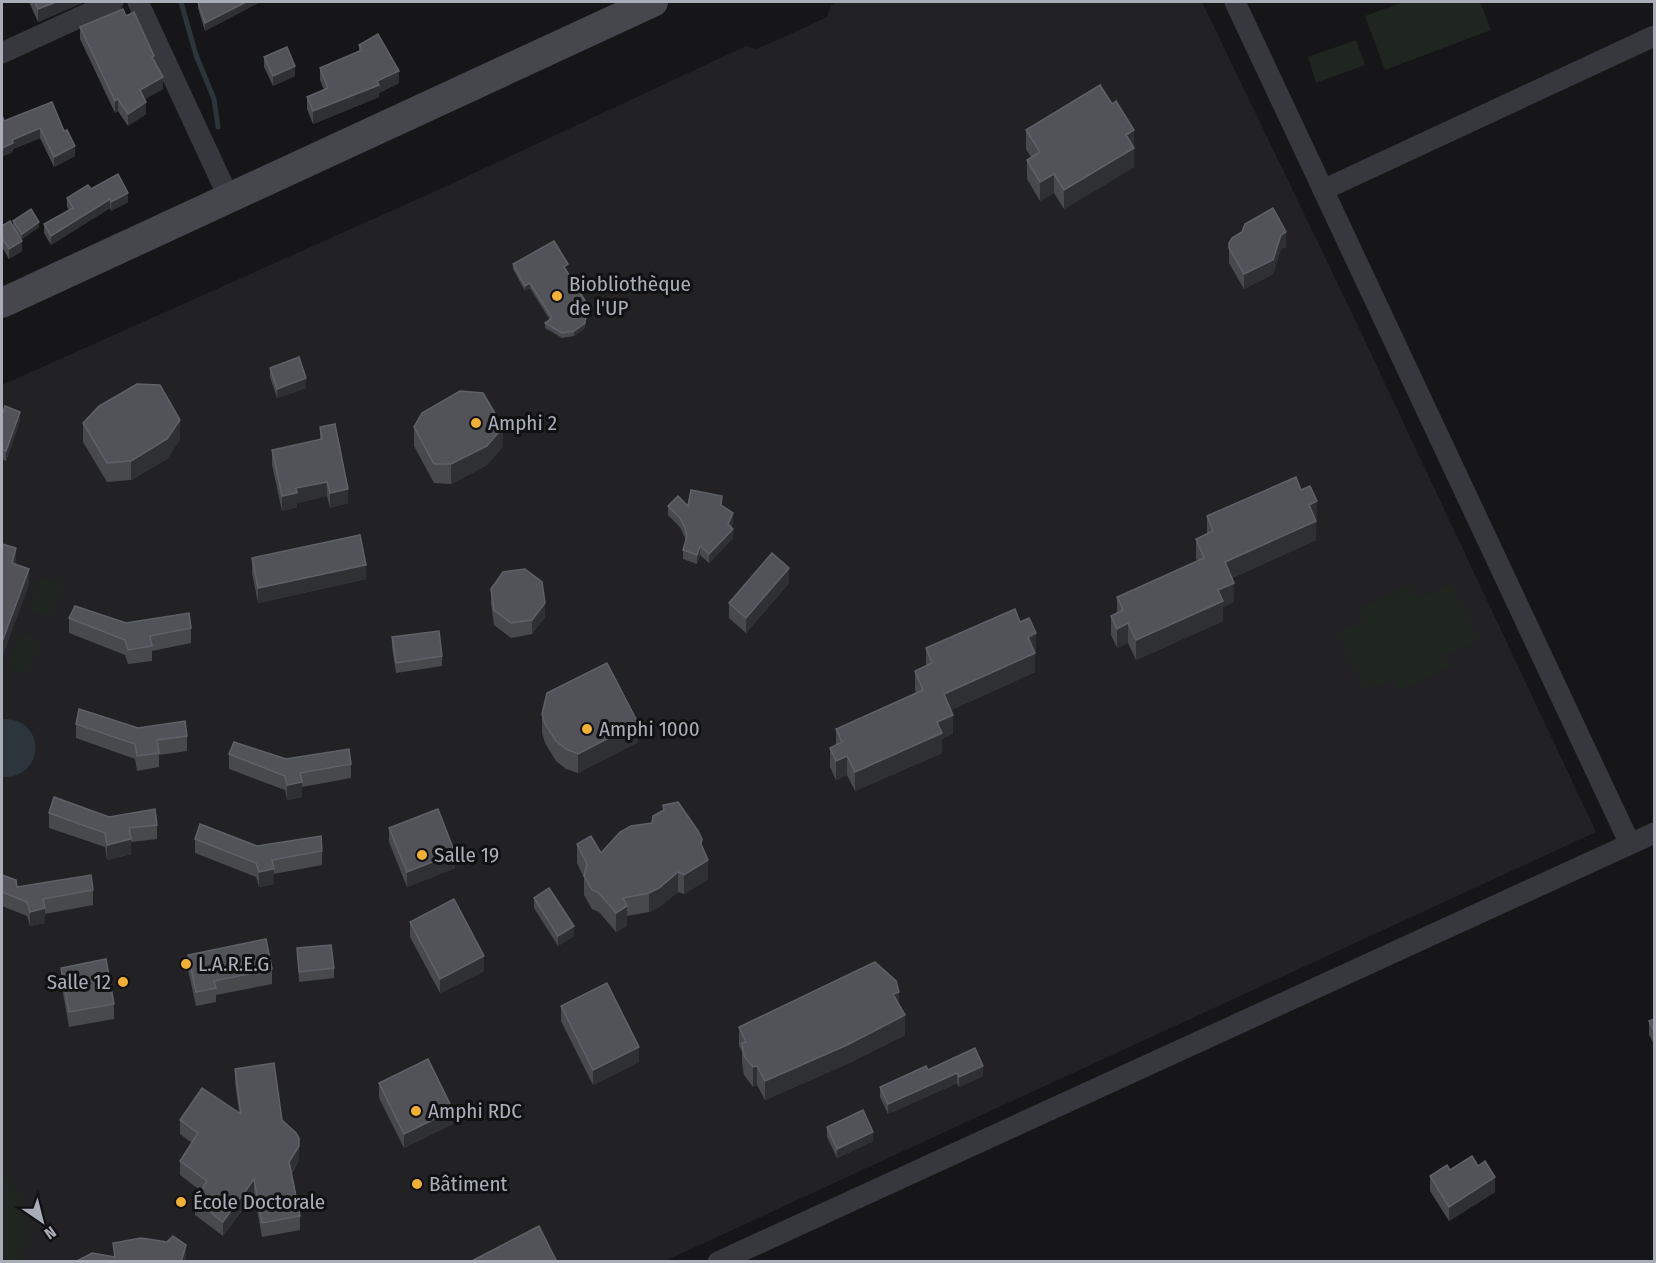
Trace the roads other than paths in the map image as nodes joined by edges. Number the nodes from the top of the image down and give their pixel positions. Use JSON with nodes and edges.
{"nodes":[{"id":1,"x":112,"y":2,"type":"edge"},
{"id":2,"x":138,"y":2,"type":"edge"},
{"id":3,"x":652,"y":2,"type":"edge"},
{"id":4,"x":1234,"y":2,"type":"edge"},
{"id":5,"x":1654,"y":36,"type":"edge"},
{"id":6,"x":2,"y":53,"type":"edge"},
{"id":7,"x":1323,"y":190,"type":"junction"},
{"id":8,"x":229,"y":198,"type":"junction"},
{"id":9,"x":2,"y":303,"type":"edge"},
{"id":10,"x":1654,"y":833,"type":"edge"},
{"id":11,"x":1630,"y":844,"type":"junction"},
{"id":12,"x":718,"y":1262,"type":"edge"}],
"edges":[{"from":1,"to":6,"type":"street"},
{"from":2,"to":8,"type":"street"},
{"from":3,"to":8,"type":"street"},
{"from":4,"to":7,"type":"street"},
{"from":5,"to":7,"type":"street"},
{"from":7,"to":11,"type":"street"},
{"from":8,"to":9,"type":"street"},
{"from":10,"to":11,"type":"street"},
{"from":11,"to":12,"type":"street"}]}
